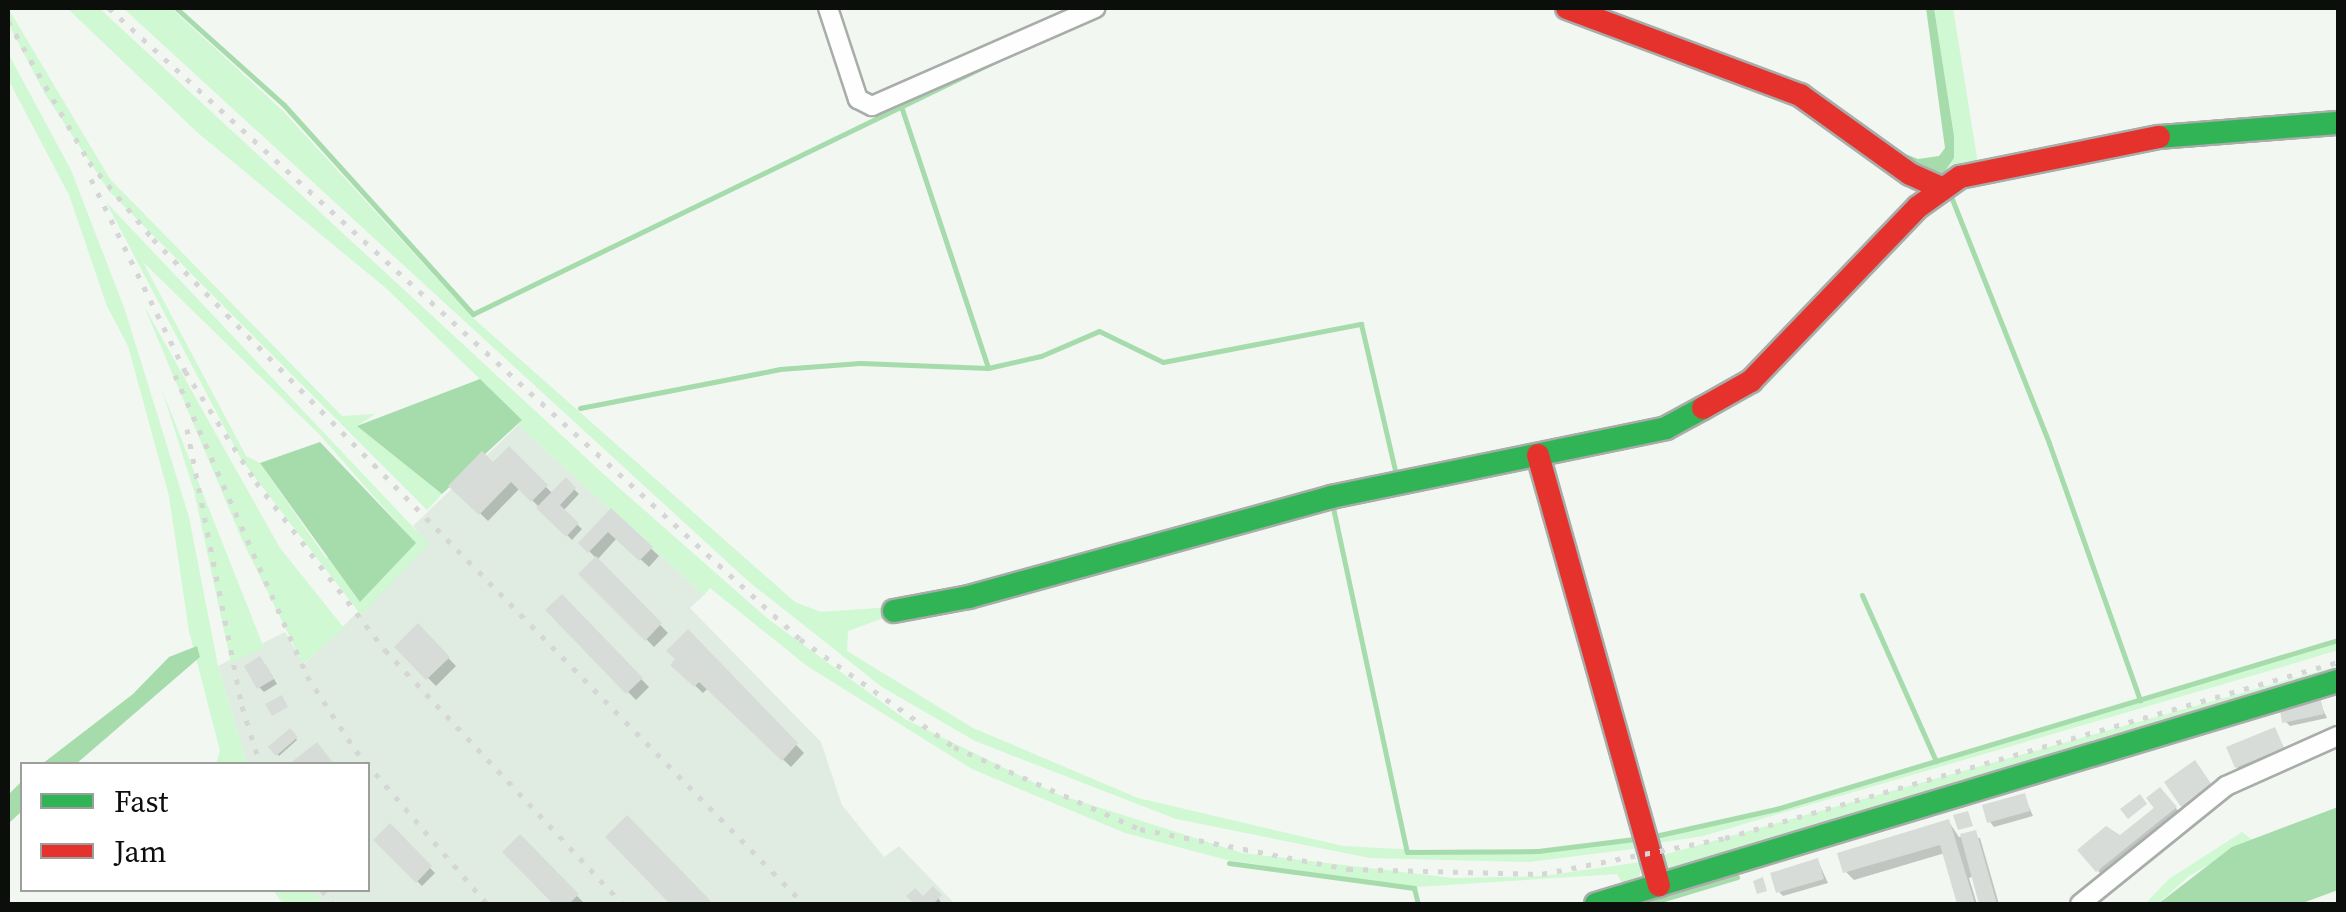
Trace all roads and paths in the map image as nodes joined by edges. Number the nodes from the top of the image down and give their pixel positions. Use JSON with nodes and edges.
{"nodes":[{"id":1,"x":828,"y":8,"type":"edge"},
{"id":2,"x":1095,"y":8,"type":"edge"},
{"id":3,"x":1567,"y":8,"type":"edge"},
{"id":4,"x":2338,"y":122,"type":"edge"},
{"id":5,"x":1942,"y":188,"type":"junction"},
{"id":6,"x":1538,"y":455,"type":"junction"},
{"id":7,"x":894,"y":610,"type":"dead end"},
{"id":8,"x":2338,"y":682,"type":"edge"},
{"id":9,"x":2338,"y":736,"type":"edge"},
{"id":10,"x":1659,"y":886,"type":"junction"},
{"id":11,"x":1596,"y":904,"type":"edge"},
{"id":12,"x":2080,"y":904,"type":"edge"}],
"edges":[{"from":1,"to":2,"type":"street"},
{"from":3,"to":5,"type":"street"},
{"from":4,"to":5,"type":"street"},
{"from":5,"to":6,"type":"street"},
{"from":6,"to":7,"type":"street"},
{"from":6,"to":10,"type":"street"},
{"from":8,"to":10,"type":"street"},
{"from":9,"to":12,"type":"street"},
{"from":10,"to":11,"type":"street"}]}
